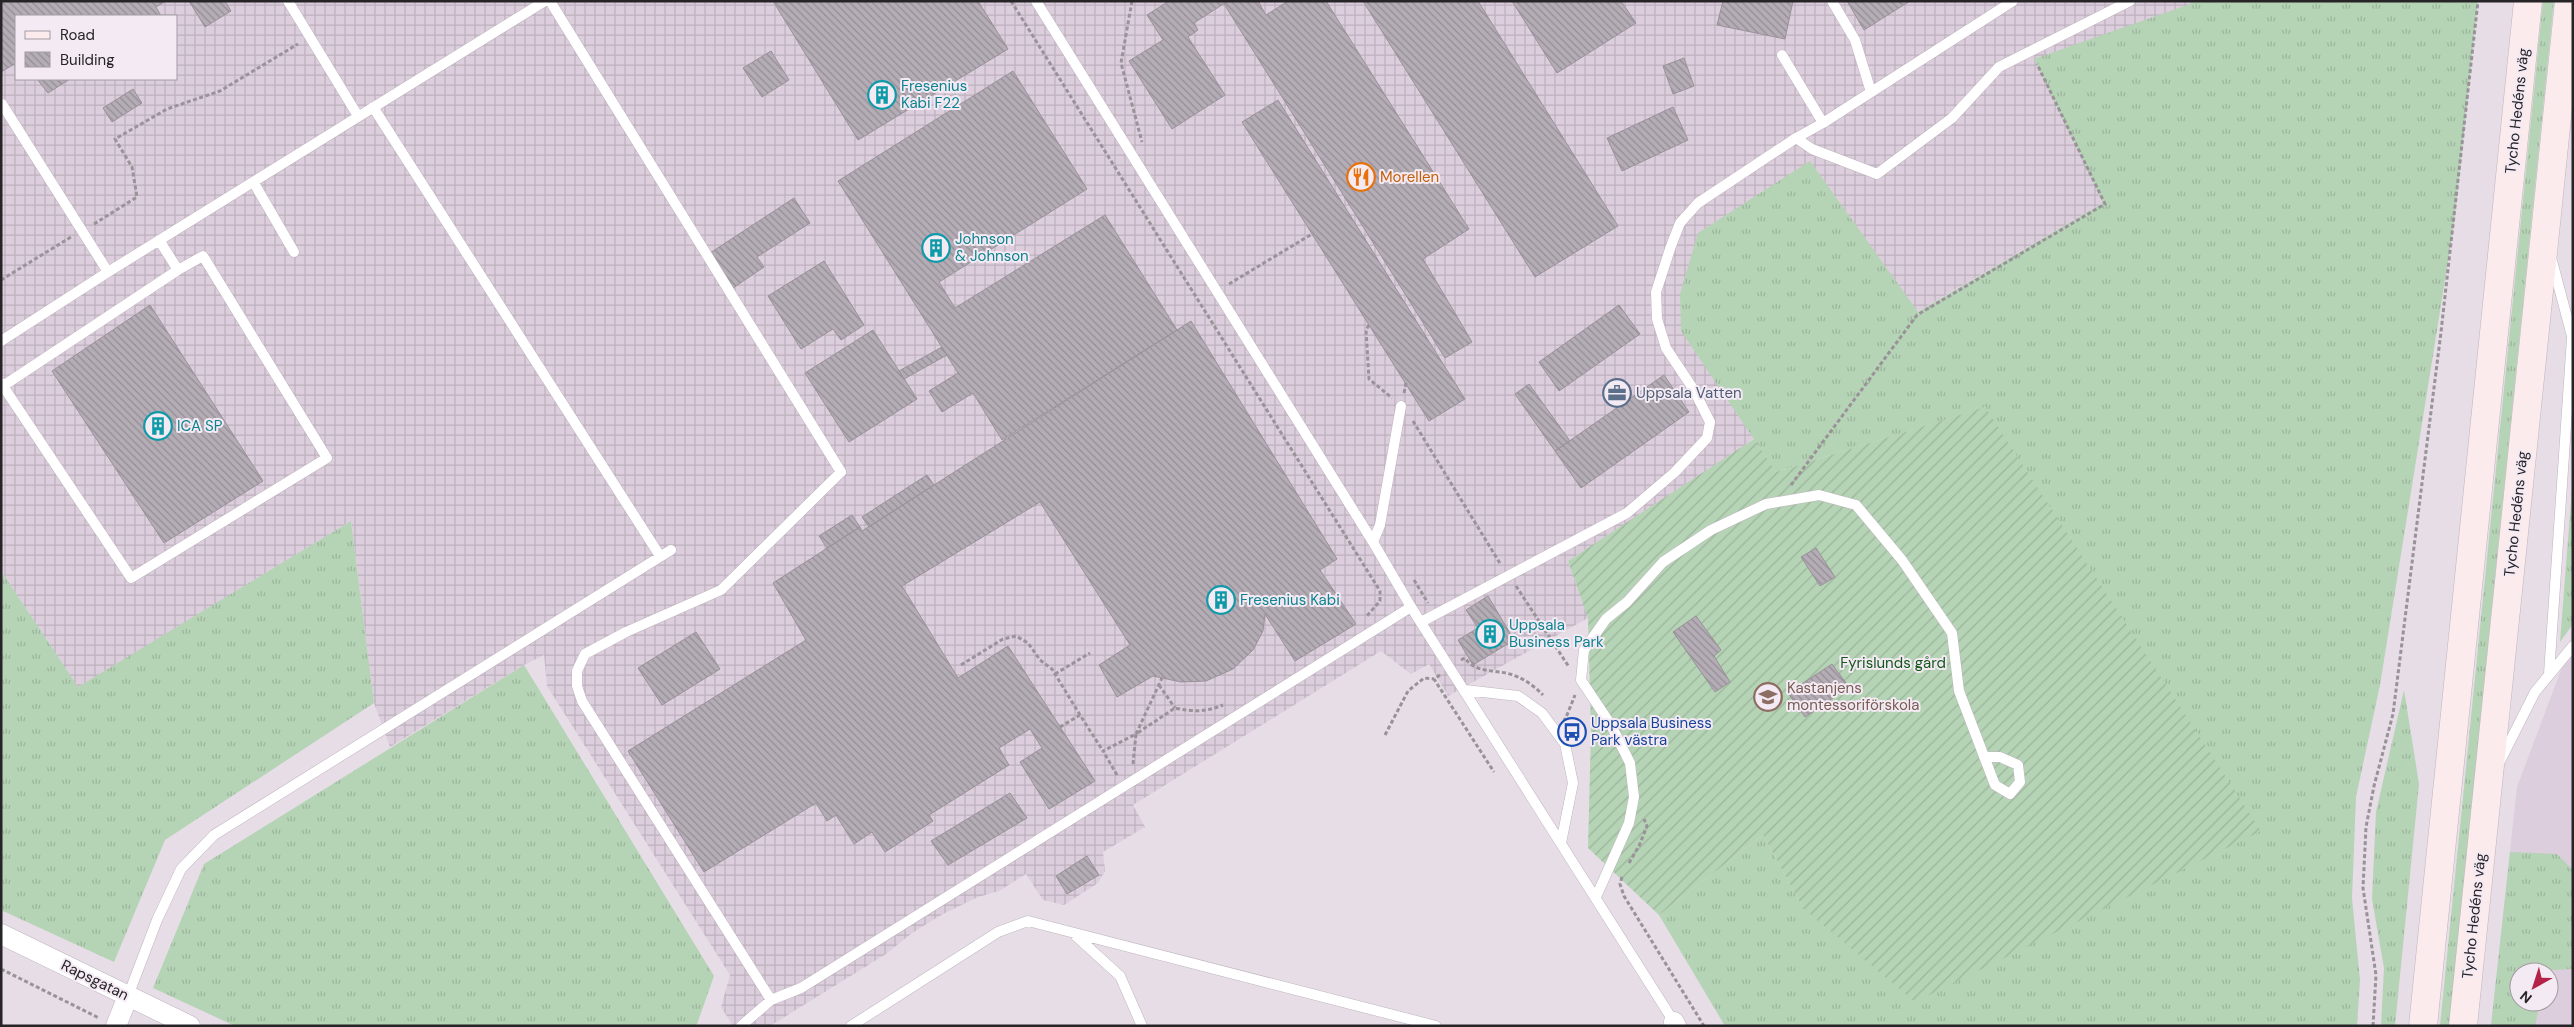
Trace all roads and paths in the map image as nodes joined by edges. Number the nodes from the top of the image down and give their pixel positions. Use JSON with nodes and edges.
{"nodes":[{"id":1,"x":288,"y":1,"type":"edge"},
{"id":2,"x":545,"y":1,"type":"edge"},
{"id":3,"x":550,"y":1,"type":"edge"},
{"id":4,"x":1011,"y":1,"type":"edge"},
{"id":5,"x":1036,"y":1,"type":"edge"},
{"id":6,"x":1132,"y":1,"type":"edge"},
{"id":7,"x":1832,"y":1,"type":"edge"},
{"id":8,"x":2014,"y":1,"type":"edge"},
{"id":9,"x":2130,"y":1,"type":"edge"},
{"id":10,"x":2478,"y":1,"type":"edge"},
{"id":11,"x":2528,"y":1,"type":"edge"},
{"id":12,"x":2569,"y":1,"type":"edge"},
{"id":13,"x":310,"y":36,"type":"junction"},
{"id":14,"x":2030,"y":50,"type":"junction"},
{"id":15,"x":1782,"y":55,"type":"dead end"},
{"id":16,"x":1871,"y":92,"type":"junction"},
{"id":17,"x":2,"y":104,"type":"edge"},
{"id":18,"x":373,"y":107,"type":"junction"},
{"id":19,"x":358,"y":116,"type":"junction"},
{"id":20,"x":1823,"y":124,"type":"junction"},
{"id":21,"x":1796,"y":138,"type":"junction"},
{"id":22,"x":1144,"y":149,"type":"dead end"},
{"id":23,"x":254,"y":183,"type":"junction"},
{"id":24,"x":82,"y":230,"type":"junction"},
{"id":25,"x":1312,"y":234,"type":"dead end"},
{"id":26,"x":2545,"y":236,"type":"junction"},
{"id":27,"x":160,"y":240,"type":"junction"},
{"id":28,"x":294,"y":252,"type":"dead end"},
{"id":29,"x":178,"y":270,"type":"junction"},
{"id":30,"x":108,"y":272,"type":"junction"},
{"id":31,"x":1224,"y":276,"type":"dead end"},
{"id":32,"x":1,"y":280,"type":"edge"},
{"id":33,"x":1229,"y":284,"type":"junction"},
{"id":34,"x":1233,"y":291,"type":"dead end"},
{"id":35,"x":1369,"y":325,"type":"dead end"},
{"id":36,"x":3,"y":336,"type":"edge"},
{"id":37,"x":2572,"y":339,"type":"edge"},
{"id":38,"x":2,"y":385,"type":"edge"},
{"id":39,"x":1401,"y":406,"type":"junction"},
{"id":40,"x":1779,"y":502,"type":"junction"},
{"id":41,"x":1373,"y":542,"type":"junction"},
{"id":42,"x":671,"y":550,"type":"dead end"},
{"id":43,"x":660,"y":556,"type":"junction"},
{"id":44,"x":1410,"y":574,"type":"dead end"},
{"id":45,"x":1509,"y":574,"type":"junction"},
{"id":46,"x":1411,"y":607,"type":"junction"},
{"id":47,"x":1435,"y":614,"type":"junction"},
{"id":48,"x":1365,"y":619,"type":"dead end"},
{"id":49,"x":1421,"y":622,"type":"junction"},
{"id":50,"x":2573,"y":646,"type":"edge"},
{"id":51,"x":1090,"y":653,"type":"dead end"},
{"id":52,"x":962,"y":665,"type":"dead end"},
{"id":53,"x":1055,"y":674,"type":"junction"},
{"id":54,"x":2549,"y":674,"type":"junction"},
{"id":55,"x":1162,"y":678,"type":"dead end"},
{"id":56,"x":1434,"y":679,"type":"dead end"},
{"id":57,"x":1581,"y":680,"type":"junction"},
{"id":58,"x":1159,"y":685,"type":"junction"},
{"id":59,"x":1464,"y":690,"type":"junction"},
{"id":60,"x":1229,"y":704,"type":"dead end"},
{"id":61,"x":1175,"y":708,"type":"junction"},
{"id":62,"x":1080,"y":715,"type":"junction"},
{"id":63,"x":1565,"y":720,"type":"dead end"},
{"id":64,"x":1060,"y":727,"type":"dead end"},
{"id":65,"x":1136,"y":734,"type":"junction"},
{"id":66,"x":1386,"y":735,"type":"dead end"},
{"id":67,"x":1103,"y":751,"type":"junction"},
{"id":68,"x":1984,"y":757,"type":"dead end"},
{"id":69,"x":1127,"y":783,"type":"junction"},
{"id":70,"x":2487,"y":787,"type":"junction"},
{"id":71,"x":1634,"y":797,"type":"junction"},
{"id":72,"x":1561,"y":843,"type":"junction"},
{"id":73,"x":1596,"y":897,"type":"junction"},
{"id":74,"x":1,"y":934,"type":"edge"},
{"id":75,"x":1073,"y":934,"type":"junction"},
{"id":76,"x":1,"y":969,"type":"edge"},
{"id":77,"x":128,"y":996,"type":"junction"},
{"id":78,"x":771,"y":1000,"type":"junction"},
{"id":79,"x":111,"y":1024,"type":"edge"},
{"id":80,"x":1672,"y":1024,"type":"edge"},
{"id":81,"x":190,"y":1026,"type":"edge"},
{"id":82,"x":742,"y":1026,"type":"edge"},
{"id":83,"x":851,"y":1026,"type":"edge"},
{"id":84,"x":1142,"y":1026,"type":"edge"},
{"id":85,"x":1436,"y":1026,"type":"edge"},
{"id":86,"x":1704,"y":1026,"type":"edge"},
{"id":87,"x":2373,"y":1026,"type":"edge"},
{"id":88,"x":2423,"y":1026,"type":"edge"},
{"id":89,"x":2463,"y":1026,"type":"edge"}],
"edges":[{"from":1,"to":13,"type":"lane"},
{"from":2,"to":18,"type":"lane"},
{"from":3,"to":78,"type":"lane"},
{"from":4,"to":48,"type":"path"},
{"from":5,"to":41,"type":"lane"},
{"from":6,"to":22,"type":"path"},
{"from":7,"to":16,"type":"lane"},
{"from":8,"to":16,"type":"lane"},
{"from":9,"to":14,"type":"lane"},
{"from":10,"to":87,"type":"path"},
{"from":11,"to":88,"type":"main road","name":"Tycho Hedéns väg"},
{"from":12,"to":26,"type":"main road","name":"Tycho Hedéns väg"},
{"from":13,"to":19,"type":"lane"},
{"from":13,"to":24,"type":"path"},
{"from":14,"to":21,"type":"lane"},
{"from":14,"to":40,"type":"path"},
{"from":15,"to":20,"type":"lane"},
{"from":16,"to":20,"type":"lane"},
{"from":17,"to":24,"type":"lane"},
{"from":18,"to":19,"type":"lane"},
{"from":18,"to":43,"type":"lane"},
{"from":19,"to":23,"type":"lane"},
{"from":20,"to":21,"type":"lane"},
{"from":21,"to":45,"type":"lane"},
{"from":23,"to":27,"type":"lane"},
{"from":23,"to":28,"type":"lane"},
{"from":24,"to":30,"type":"lane"},
{"from":24,"to":32,"type":"path"},
{"from":25,"to":33,"type":"path"},
{"from":26,"to":37,"type":"lane"},
{"from":26,"to":70,"type":"main road","name":"Tycho Hedéns väg"},
{"from":27,"to":29,"type":"lane"},
{"from":27,"to":30,"type":"lane"},
{"from":29,"to":38,"type":"lane"},
{"from":29,"to":38,"type":"lane"},
{"from":30,"to":36,"type":"lane"},
{"from":31,"to":33,"type":"path"},
{"from":33,"to":34,"type":"path"},
{"from":35,"to":39,"type":"path"},
{"from":37,"to":54,"type":"lane"},
{"from":39,"to":41,"type":"lane"},
{"from":39,"to":45,"type":"path"},
{"from":40,"to":57,"type":"lane"},
{"from":40,"to":68,"type":"lane"},
{"from":41,"to":46,"type":"lane"},
{"from":42,"to":43,"type":"lane"},
{"from":43,"to":77,"type":"lane"},
{"from":44,"to":47,"type":"path"},
{"from":45,"to":47,"type":"lane"},
{"from":45,"to":57,"type":"path"},
{"from":46,"to":49,"type":"lane"},
{"from":46,"to":69,"type":"lane"},
{"from":47,"to":49,"type":"lane"},
{"from":49,"to":59,"type":"lane"},
{"from":50,"to":54,"type":"lane"},
{"from":51,"to":53,"type":"path"},
{"from":52,"to":53,"type":"path"},
{"from":53,"to":62,"type":"path"},
{"from":54,"to":70,"type":"lane"},
{"from":55,"to":58,"type":"path"},
{"from":56,"to":66,"type":"path"},
{"from":57,"to":63,"type":"path"},
{"from":57,"to":71,"type":"lane"},
{"from":58,"to":61,"type":"path"},
{"from":58,"to":65,"type":"path"},
{"from":59,"to":72,"type":"lane"},
{"from":59,"to":72,"type":"lane"},
{"from":60,"to":61,"type":"path"},
{"from":61,"to":65,"type":"path"},
{"from":62,"to":64,"type":"path"},
{"from":62,"to":67,"type":"path"},
{"from":65,"to":67,"type":"path"},
{"from":65,"to":69,"type":"path"},
{"from":67,"to":69,"type":"path"},
{"from":69,"to":78,"type":"lane"},
{"from":70,"to":89,"type":"main road","name":"Tycho Hedéns väg"},
{"from":71,"to":73,"type":"lane"},
{"from":71,"to":86,"type":"path"},
{"from":72,"to":73,"type":"lane"},
{"from":73,"to":80,"type":"lane"},
{"from":74,"to":77,"type":"street","name":"Rapsgatan"},
{"from":75,"to":83,"type":"lane"},
{"from":75,"to":84,"type":"lane"},
{"from":75,"to":85,"type":"lane"},
{"from":76,"to":79,"type":"path"},
{"from":77,"to":79,"type":"street"},
{"from":77,"to":81,"type":"street","name":"Rapsgatan"},
{"from":78,"to":82,"type":"lane"}]}
